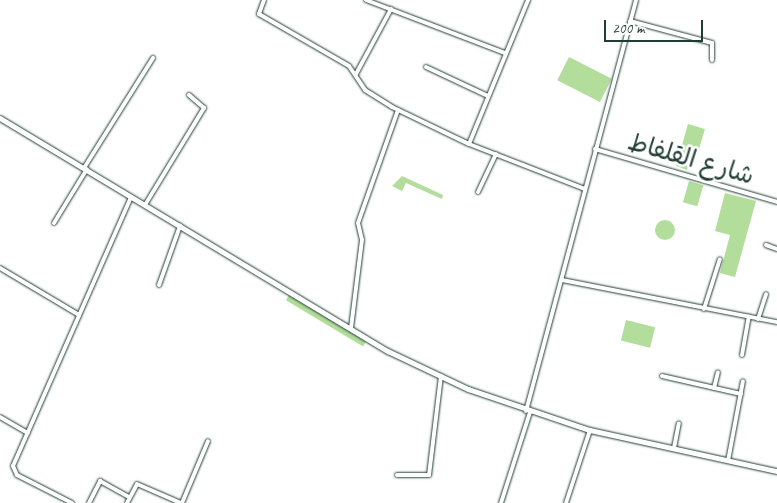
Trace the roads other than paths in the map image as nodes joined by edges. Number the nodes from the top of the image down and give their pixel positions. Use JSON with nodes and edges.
{"nodes":[{"id":1,"x":264,"y":0,"type":"edge"},
{"id":2,"x":366,"y":0,"type":"edge"},
{"id":3,"x":528,"y":0,"type":"edge"},
{"id":4,"x":636,"y":0,"type":"edge"},
{"id":5,"x":391,"y":9,"type":"junction"},
{"id":6,"x":630,"y":21,"type":"junction"},
{"id":7,"x":505,"y":53,"type":"junction"},
{"id":8,"x":153,"y":58,"type":"dead end"},
{"id":9,"x":712,"y":60,"type":"dead end"},
{"id":10,"x":426,"y":68,"type":"dead end"},
{"id":11,"x":356,"y":74,"type":"junction"},
{"id":12,"x":189,"y":95,"type":"dead end"},
{"id":13,"x":488,"y":96,"type":"junction"},
{"id":14,"x":398,"y":110,"type":"junction"},
{"id":15,"x":0,"y":118,"type":"edge"},
{"id":16,"x":469,"y":144,"type":"junction"},
{"id":17,"x":595,"y":149,"type":"junction"},
{"id":18,"x":496,"y":154,"type":"junction"},
{"id":19,"x":86,"y":169,"type":"junction"},
{"id":20,"x":585,"y":189,"type":"junction"},
{"id":21,"x":478,"y":192,"type":"dead end"},
{"id":22,"x":131,"y":197,"type":"junction"},
{"id":23,"x":777,"y":202,"type":"edge"},
{"id":24,"x":145,"y":205,"type":"junction"},
{"id":25,"x":54,"y":223,"type":"dead end"},
{"id":26,"x":180,"y":226,"type":"junction"},
{"id":27,"x":766,"y":246,"type":"dead end"},
{"id":28,"x":777,"y":249,"type":"edge"},
{"id":29,"x":720,"y":259,"type":"dead end"},
{"id":30,"x":0,"y":268,"type":"edge"},
{"id":31,"x":562,"y":280,"type":"junction"},
{"id":32,"x":159,"y":285,"type":"dead end"},
{"id":33,"x":766,"y":294,"type":"dead end"},
{"id":34,"x":704,"y":309,"type":"junction"},
{"id":35,"x":79,"y":315,"type":"junction"},
{"id":36,"x":749,"y":317,"type":"junction"},
{"id":37,"x":758,"y":319,"type":"junction"},
{"id":38,"x":777,"y":322,"type":"edge"},
{"id":39,"x":351,"y":328,"type":"junction"},
{"id":40,"x":742,"y":355,"type":"dead end"},
{"id":41,"x":718,"y":372,"type":"dead end"},
{"id":42,"x":441,"y":376,"type":"junction"},
{"id":43,"x":662,"y":376,"type":"dead end"},
{"id":44,"x":743,"y":381,"type":"dead end"},
{"id":45,"x":714,"y":388,"type":"junction"},
{"id":46,"x":741,"y":394,"type":"junction"},
{"id":47,"x":528,"y":412,"type":"junction"},
{"id":48,"x":0,"y":417,"type":"edge"},
{"id":49,"x":679,"y":423,"type":"dead end"},
{"id":50,"x":590,"y":430,"type":"junction"},
{"id":51,"x":28,"y":433,"type":"junction"},
{"id":52,"x":208,"y":442,"type":"dead end"},
{"id":53,"x":674,"y":448,"type":"junction"},
{"id":54,"x":728,"y":460,"type":"junction"},
{"id":55,"x":777,"y":471,"type":"edge"},
{"id":56,"x":398,"y":476,"type":"dead end"},
{"id":57,"x":129,"y":497,"type":"junction"},
{"id":58,"x":72,"y":503,"type":"edge"},
{"id":59,"x":89,"y":503,"type":"edge"},
{"id":60,"x":126,"y":503,"type":"edge"},
{"id":61,"x":182,"y":503,"type":"edge"},
{"id":62,"x":501,"y":503,"type":"edge"},
{"id":63,"x":566,"y":503,"type":"edge"}],
"edges":[{"from":1,"to":11,"type":"street"},
{"from":2,"to":5,"type":"street"},
{"from":3,"to":7,"type":"street"},
{"from":4,"to":6,"type":"street"},
{"from":5,"to":7,"type":"street"},
{"from":5,"to":11,"type":"street"},
{"from":6,"to":9,"type":"street"},
{"from":6,"to":17,"type":"street"},
{"from":7,"to":13,"type":"street"},
{"from":8,"to":19,"type":"street"},
{"from":10,"to":13,"type":"street"},
{"from":11,"to":14,"type":"street"},
{"from":12,"to":24,"type":"street"},
{"from":13,"to":16,"type":"street"},
{"from":14,"to":16,"type":"street"},
{"from":14,"to":39,"type":"street"},
{"from":15,"to":19,"type":"street"},
{"from":16,"to":18,"type":"street"},
{"from":17,"to":20,"type":"street"},
{"from":17,"to":23,"type":"street","name":"شارع القلفاط"},
{"from":18,"to":20,"type":"street"},
{"from":18,"to":21,"type":"street"},
{"from":19,"to":22,"type":"street"},
{"from":19,"to":25,"type":"street"},
{"from":20,"to":31,"type":"street"},
{"from":22,"to":24,"type":"street"},
{"from":22,"to":35,"type":"street"},
{"from":24,"to":26,"type":"street"},
{"from":26,"to":32,"type":"street"},
{"from":26,"to":39,"type":"street"},
{"from":27,"to":28,"type":"street"},
{"from":29,"to":34,"type":"street"},
{"from":30,"to":35,"type":"street"},
{"from":31,"to":34,"type":"street"},
{"from":31,"to":47,"type":"street"},
{"from":33,"to":37,"type":"street"},
{"from":34,"to":36,"type":"street"},
{"from":35,"to":51,"type":"street"},
{"from":36,"to":37,"type":"street"},
{"from":36,"to":40,"type":"street"},
{"from":37,"to":38,"type":"street"},
{"from":39,"to":42,"type":"street"},
{"from":41,"to":45,"type":"street"},
{"from":42,"to":47,"type":"street"},
{"from":42,"to":56,"type":"street"},
{"from":43,"to":45,"type":"street"},
{"from":44,"to":46,"type":"street"},
{"from":45,"to":46,"type":"street"},
{"from":46,"to":54,"type":"street"},
{"from":47,"to":50,"type":"street"},
{"from":47,"to":62,"type":"street"},
{"from":48,"to":51,"type":"street"},
{"from":49,"to":53,"type":"street"},
{"from":50,"to":53,"type":"street"},
{"from":50,"to":63,"type":"street"},
{"from":51,"to":58,"type":"street"},
{"from":52,"to":61,"type":"street"},
{"from":53,"to":54,"type":"street"},
{"from":54,"to":55,"type":"street"},
{"from":57,"to":59,"type":"street"},
{"from":57,"to":60,"type":"street"},
{"from":57,"to":61,"type":"street"}]}
